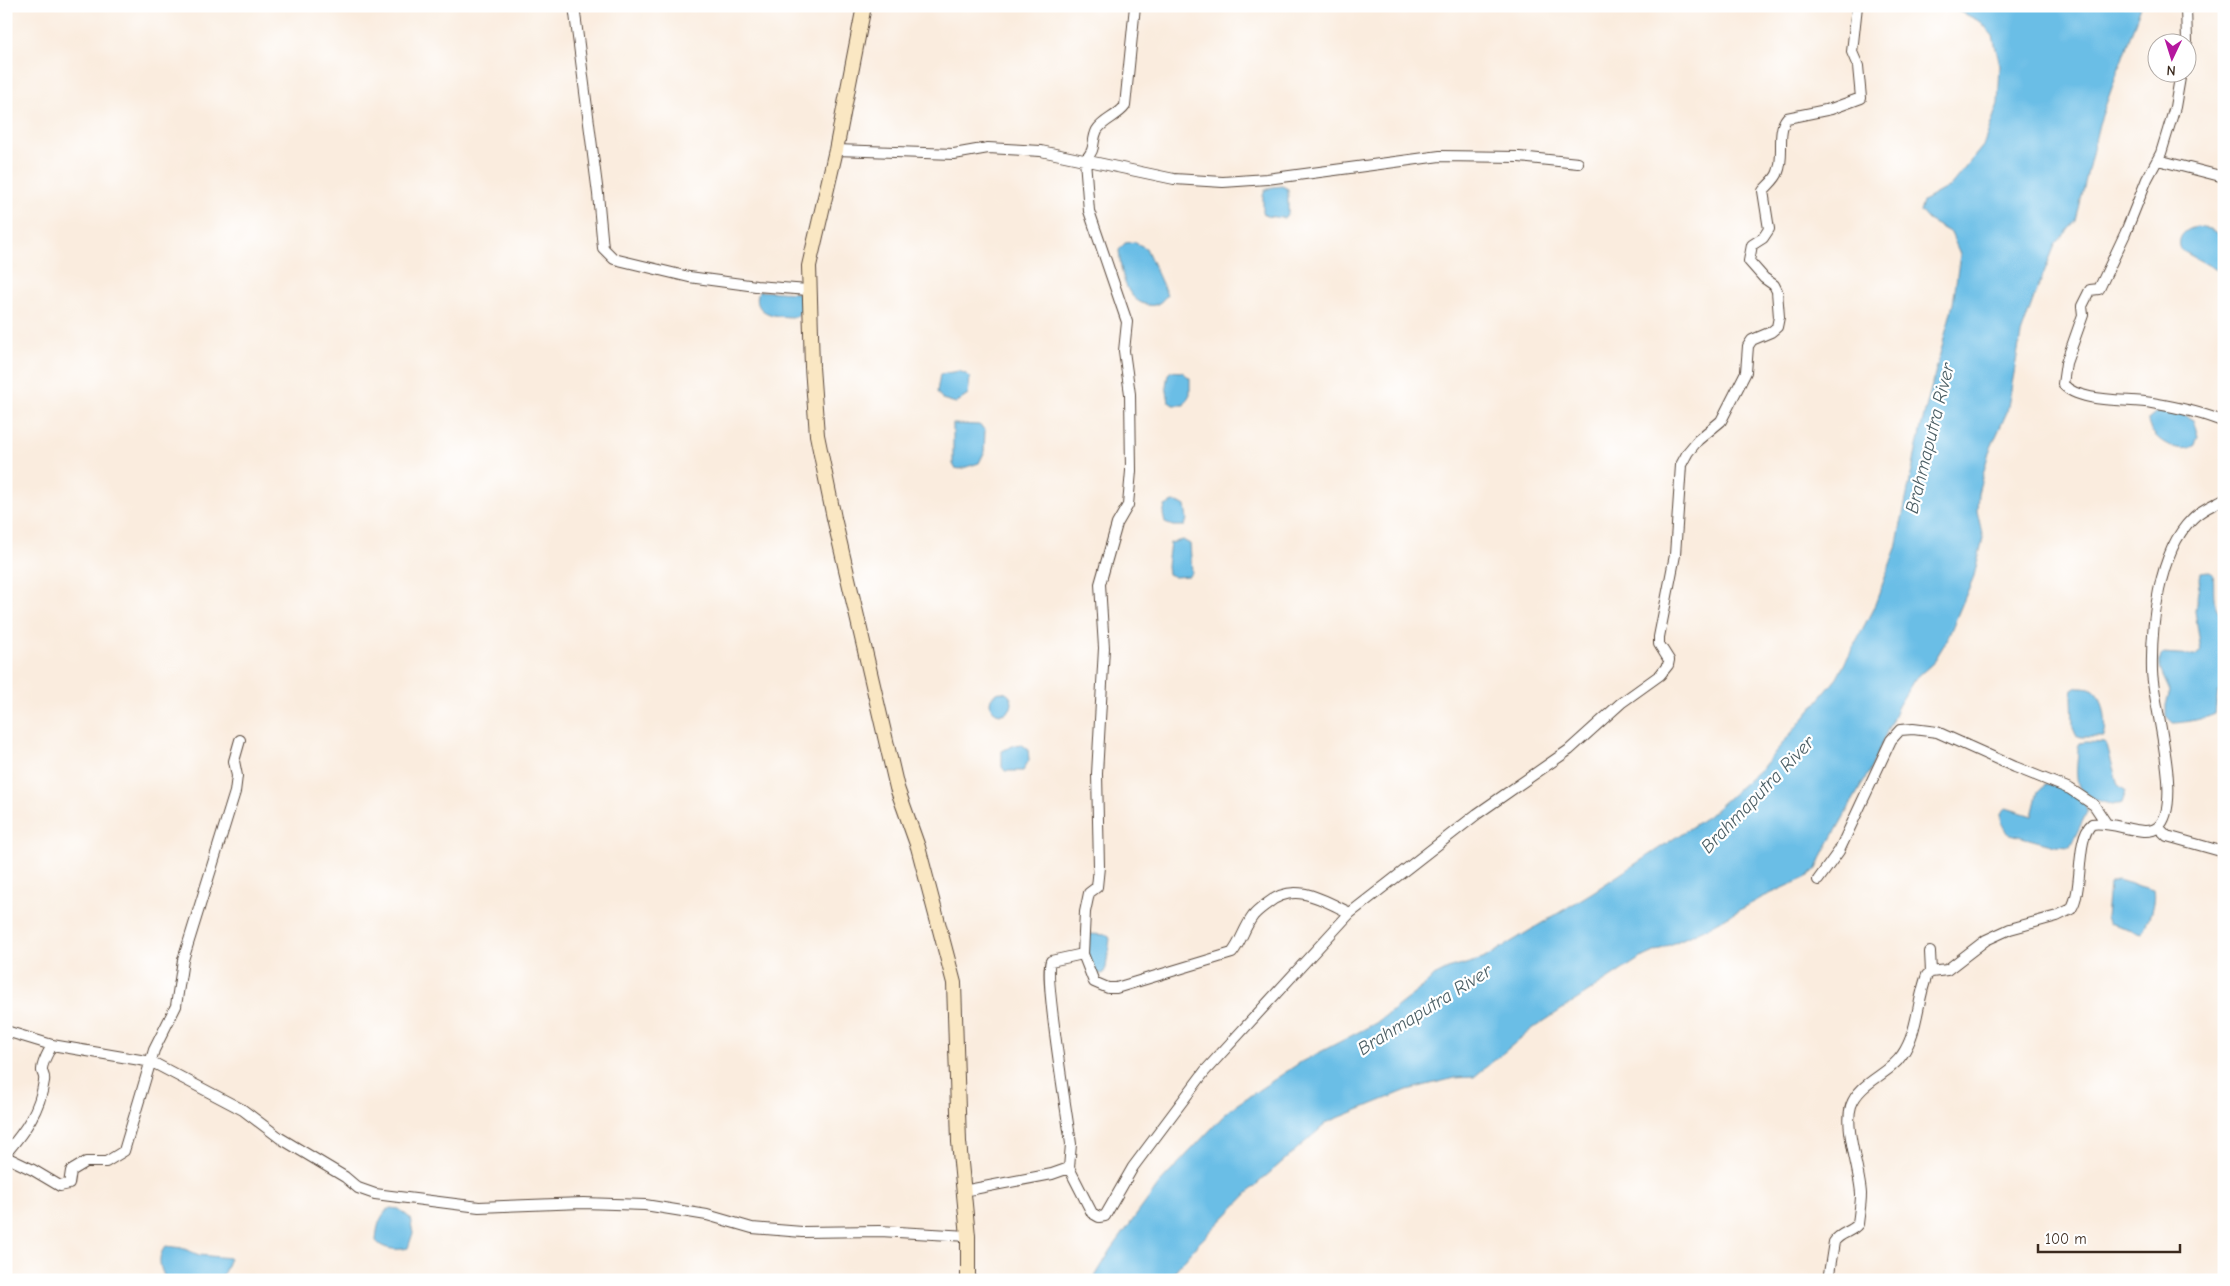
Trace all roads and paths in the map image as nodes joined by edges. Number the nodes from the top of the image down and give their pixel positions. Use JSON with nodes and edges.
{"nodes":[{"id":1,"x":574,"y":6,"type":"edge"},
{"id":2,"x":864,"y":6,"type":"edge"},
{"id":3,"x":1134,"y":6,"type":"edge"},
{"id":4,"x":1857,"y":6,"type":"edge"},
{"id":5,"x":2186,"y":6,"type":"edge"},
{"id":6,"x":2187,"y":32,"type":"edge"},
{"id":7,"x":2179,"y":82,"type":"edge"},
{"id":8,"x":836,"y":150,"type":"junction"},
{"id":9,"x":1085,"y":160,"type":"junction"},
{"id":10,"x":2158,"y":160,"type":"junction"},
{"id":11,"x":1578,"y":163,"type":"dead end"},
{"id":12,"x":2224,"y":177,"type":"edge"},
{"id":13,"x":808,"y":290,"type":"junction"},
{"id":14,"x":2224,"y":422,"type":"edge"},
{"id":15,"x":2224,"y":499,"type":"edge"},
{"id":16,"x":240,"y":740,"type":"dead end"},
{"id":17,"x":2106,"y":823,"type":"junction"},
{"id":18,"x":2158,"y":827,"type":"junction"},
{"id":19,"x":2224,"y":852,"type":"edge"},
{"id":20,"x":1818,"y":880,"type":"dead end"},
{"id":21,"x":1350,"y":913,"type":"junction"},
{"id":22,"x":1930,"y":952,"type":"dead end"},
{"id":23,"x":1083,"y":954,"type":"junction"},
{"id":24,"x":1931,"y":972,"type":"junction"},
{"id":25,"x":6,"y":1031,"type":"edge"},
{"id":26,"x":52,"y":1045,"type":"junction"},
{"id":27,"x":152,"y":1062,"type":"junction"},
{"id":28,"x":6,"y":1152,"type":"edge"},
{"id":29,"x":6,"y":1156,"type":"edge"},
{"id":30,"x":1069,"y":1168,"type":"junction"},
{"id":31,"x":963,"y":1192,"type":"junction"},
{"id":32,"x":968,"y":1236,"type":"junction"},
{"id":33,"x":968,"y":1280,"type":"edge"},
{"id":34,"x":1828,"y":1280,"type":"edge"}],
"edges":[{"from":1,"to":13,"type":"street"},
{"from":2,"to":8,"type":"street"},
{"from":3,"to":9,"type":"street"},
{"from":4,"to":21,"type":"street"},
{"from":5,"to":6,"type":"street"},
{"from":7,"to":10,"type":"street"},
{"from":8,"to":9,"type":"street"},
{"from":8,"to":13,"type":"street"},
{"from":9,"to":11,"type":"street"},
{"from":9,"to":23,"type":"street"},
{"from":10,"to":12,"type":"street"},
{"from":10,"to":14,"type":"street"},
{"from":13,"to":31,"type":"street"},
{"from":15,"to":18,"type":"street"},
{"from":16,"to":27,"type":"street"},
{"from":17,"to":18,"type":"street"},
{"from":17,"to":20,"type":"street"},
{"from":17,"to":24,"type":"street"},
{"from":18,"to":19,"type":"street"},
{"from":21,"to":23,"type":"street"},
{"from":21,"to":30,"type":"street"},
{"from":22,"to":24,"type":"street"},
{"from":23,"to":30,"type":"street"},
{"from":24,"to":34,"type":"street"},
{"from":25,"to":26,"type":"street"},
{"from":26,"to":27,"type":"street"},
{"from":26,"to":28,"type":"street"},
{"from":27,"to":29,"type":"street"},
{"from":27,"to":32,"type":"street"},
{"from":30,"to":31,"type":"street"},
{"from":31,"to":32,"type":"street"},
{"from":32,"to":33,"type":"street"}]}
